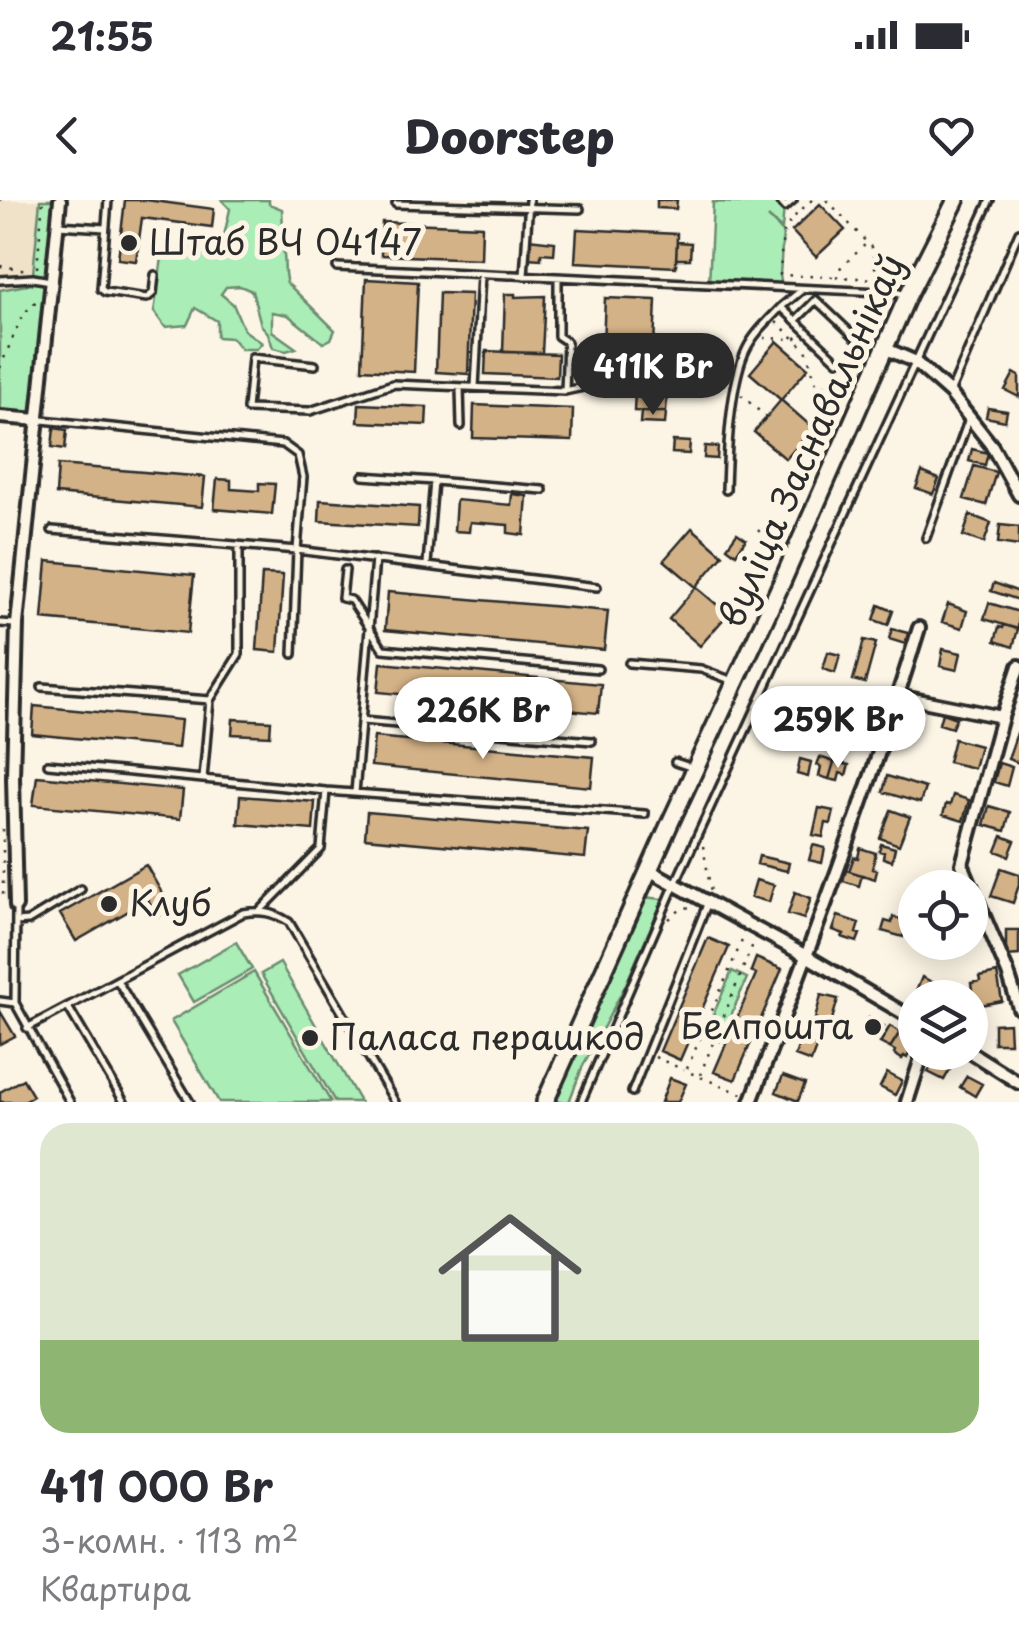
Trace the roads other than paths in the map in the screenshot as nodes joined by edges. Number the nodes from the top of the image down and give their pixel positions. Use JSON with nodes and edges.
{"nodes":[{"id":1,"x":60,"y":200,"type":"edge"},
{"id":2,"x":108,"y":200,"type":"edge"},
{"id":3,"x":779,"y":200,"type":"edge"},
{"id":4,"x":793,"y":200,"type":"edge"},
{"id":5,"x":956,"y":200,"type":"edge"},
{"id":6,"x":990,"y":200,"type":"edge"},
{"id":7,"x":396,"y":204,"type":"dead end"},
{"id":8,"x":529,"y":204,"type":"edge"},
{"id":9,"x":580,"y":209,"type":"dead end"},
{"id":10,"x":57,"y":225,"type":"junction"},
{"id":11,"x":105,"y":228,"type":"junction"},
{"id":12,"x":1019,"y":232,"type":"edge"},
{"id":13,"x":337,"y":268,"type":"dead end"},
{"id":14,"x":155,"y":274,"type":"dead end"},
{"id":15,"x":480,"y":275,"type":"junction"},
{"id":16,"x":524,"y":276,"type":"junction"},
{"id":17,"x":558,"y":278,"type":"junction"},
{"id":18,"x":0,"y":280,"type":"edge"},
{"id":19,"x":51,"y":281,"type":"junction"},
{"id":20,"x":806,"y":288,"type":"junction"},
{"id":21,"x":903,"y":293,"type":"junction"},
{"id":22,"x":781,"y":307,"type":"junction"},
{"id":23,"x":796,"y":320,"type":"junction"},
{"id":24,"x":855,"y":338,"type":"road end"},
{"id":25,"x":879,"y":341,"type":"junction"},
{"id":26,"x":838,"y":361,"type":"dead end"},
{"id":27,"x":914,"y":361,"type":"junction"},
{"id":28,"x":315,"y":364,"type":"dead end"},
{"id":29,"x":630,"y":377,"type":"dead end"},
{"id":30,"x":460,"y":387,"type":"junction"},
{"id":31,"x":476,"y":387,"type":"junction"},
{"id":32,"x":565,"y":390,"type":"junction"},
{"id":33,"x":950,"y":394,"type":"junction"},
{"id":34,"x":0,"y":417,"type":"edge"},
{"id":35,"x":970,"y":418,"type":"junction"},
{"id":36,"x":39,"y":420,"type":"junction"},
{"id":37,"x":461,"y":426,"type":"dead end"},
{"id":38,"x":364,"y":476,"type":"dead end"},
{"id":39,"x":434,"y":481,"type":"junction"},
{"id":40,"x":543,"y":490,"type":"dead end"},
{"id":41,"x":726,"y":490,"type":"dead end"},
{"id":42,"x":1019,"y":495,"type":"edge"},
{"id":43,"x":52,"y":530,"type":"dead end"},
{"id":44,"x":926,"y":538,"type":"dead end"},
{"id":45,"x":239,"y":546,"type":"junction"},
{"id":46,"x":297,"y":550,"type":"junction"},
{"id":47,"x":375,"y":559,"type":"junction"},
{"id":48,"x":427,"y":565,"type":"junction"},
{"id":49,"x":345,"y":570,"type":"dead end"},
{"id":50,"x":597,"y":587,"type":"dead end"},
{"id":51,"x":0,"y":623,"type":"edge"},
{"id":52,"x":17,"y":624,"type":"junction"},
{"id":53,"x":919,"y":628,"type":"dead end"},
{"id":54,"x":370,"y":629,"type":"junction"},
{"id":55,"x":293,"y":654,"type":"dead end"},
{"id":56,"x":628,"y":663,"type":"dead end"},
{"id":57,"x":598,"y":669,"type":"dead end"},
{"id":58,"x":1018,"y":672,"type":"edge"},
{"id":59,"x":736,"y":682,"type":"junction"},
{"id":60,"x":42,"y":686,"type":"dead end"},
{"id":61,"x":898,"y":696,"type":"junction"},
{"id":62,"x":210,"y":700,"type":"junction"},
{"id":63,"x":1002,"y":718,"type":"junction"},
{"id":64,"x":362,"y":721,"type":"junction"},
{"id":65,"x":592,"y":740,"type":"dead end"},
{"id":66,"x":675,"y":762,"type":"dead end"},
{"id":67,"x":48,"y":764,"type":"dead end"},
{"id":68,"x":696,"y":770,"type":"junction"},
{"id":69,"x":0,"y":778,"type":"edge"},
{"id":70,"x":13,"y":778,"type":"junction"},
{"id":71,"x":204,"y":779,"type":"junction"},
{"id":72,"x":326,"y":791,"type":"junction"},
{"id":73,"x":356,"y":793,"type":"junction"},
{"id":74,"x":645,"y":814,"type":"dead end"},
{"id":75,"x":649,"y":870,"type":"junction"},
{"id":76,"x":675,"y":884,"type":"junction"},
{"id":77,"x":81,"y":889,"type":"dead end"},
{"id":78,"x":708,"y":903,"type":"junction"},
{"id":79,"x":16,"y":906,"type":"joint"},
{"id":80,"x":260,"y":911,"type":"junction"},
{"id":81,"x":16,"y":922,"type":"junction"},
{"id":82,"x":808,"y":957,"type":"junction"},
{"id":83,"x":117,"y":980,"type":"junction"},
{"id":84,"x":0,"y":1001,"type":"edge"},
{"id":85,"x":15,"y":1002,"type":"junction"},
{"id":86,"x":68,"y":1007,"type":"junction"},
{"id":87,"x":1019,"y":1008,"type":"edge"},
{"id":88,"x":898,"y":1010,"type":"edge"},
{"id":89,"x":28,"y":1028,"type":"junction"},
{"id":90,"x":988,"y":1063,"type":"edge"},
{"id":91,"x":917,"y":1070,"type":"edge"},
{"id":92,"x":1019,"y":1083,"type":"edge"},
{"id":93,"x":632,"y":1092,"type":"dead end"},
{"id":94,"x":752,"y":1100,"type":"edge"},
{"id":95,"x":70,"y":1102,"type":"edge"},
{"id":96,"x":124,"y":1102,"type":"edge"},
{"id":97,"x":190,"y":1102,"type":"edge"},
{"id":98,"x":395,"y":1102,"type":"edge"},
{"id":99,"x":545,"y":1102,"type":"edge"},
{"id":100,"x":581,"y":1102,"type":"edge"},
{"id":101,"x":907,"y":1102,"type":"edge"}],
"edges":[{"from":1,"to":10,"type":"street"},
{"from":2,"to":11,"type":"lane"},
{"from":3,"to":4,"type":"lane"},
{"from":5,"to":21,"type":"main road","name":"вуліца Заснавальнікаў"},
{"from":6,"to":27,"type":"lane"},
{"from":7,"to":8,"type":"lane"},
{"from":8,"to":9,"type":"lane"},
{"from":8,"to":16,"type":"lane"},
{"from":10,"to":11,"type":"lane"},
{"from":10,"to":19,"type":"street"},
{"from":11,"to":14,"type":"lane"},
{"from":12,"to":33,"type":"lane"},
{"from":13,"to":15,"type":"lane"},
{"from":15,"to":16,"type":"lane"},
{"from":15,"to":31,"type":"lane"},
{"from":16,"to":17,"type":"lane"},
{"from":17,"to":20,"type":"lane"},
{"from":17,"to":32,"type":"lane"},
{"from":18,"to":19,"type":"lane"},
{"from":19,"to":36,"type":"street"},
{"from":20,"to":21,"type":"lane"},
{"from":20,"to":22,"type":"lane"},
{"from":21,"to":25,"type":"main road","name":"вуліца Заснавальнікаў"},
{"from":22,"to":23,"type":"lane"},
{"from":22,"to":41,"type":"lane"},
{"from":23,"to":24,"type":"lane"},
{"from":23,"to":26,"type":"lane"},
{"from":25,"to":27,"type":"street"},
{"from":25,"to":59,"type":"main road","name":"вуліца Заснавальнікаў"},
{"from":27,"to":33,"type":"street"},
{"from":27,"to":76,"type":"lane"},
{"from":28,"to":30,"type":"lane"},
{"from":29,"to":32,"type":"lane"},
{"from":30,"to":31,"type":"lane"},
{"from":30,"to":37,"type":"lane"},
{"from":31,"to":32,"type":"lane"},
{"from":33,"to":35,"type":"street"},
{"from":34,"to":36,"type":"street"},
{"from":35,"to":42,"type":"street"},
{"from":35,"to":44,"type":"lane"},
{"from":36,"to":46,"type":"lane"},
{"from":36,"to":52,"type":"street"},
{"from":38,"to":39,"type":"lane"},
{"from":39,"to":40,"type":"lane"},
{"from":39,"to":48,"type":"lane"},
{"from":43,"to":45,"type":"lane"},
{"from":45,"to":46,"type":"lane"},
{"from":45,"to":62,"type":"lane"},
{"from":46,"to":47,"type":"lane"},
{"from":46,"to":55,"type":"lane"},
{"from":47,"to":48,"type":"lane"},
{"from":47,"to":54,"type":"lane"},
{"from":48,"to":50,"type":"lane"},
{"from":49,"to":54,"type":"lane"},
{"from":51,"to":52,"type":"lane"},
{"from":52,"to":70,"type":"street"},
{"from":53,"to":61,"type":"street"},
{"from":54,"to":57,"type":"lane"},
{"from":54,"to":64,"type":"lane"},
{"from":56,"to":59,"type":"lane"},
{"from":58,"to":63,"type":"street"},
{"from":59,"to":68,"type":"main road","name":"вуліца Заснавальнікаў"},
{"from":60,"to":62,"type":"lane"},
{"from":61,"to":63,"type":"street"},
{"from":61,"to":82,"type":"street"},
{"from":62,"to":71,"type":"lane"},
{"from":63,"to":87,"type":"street"},
{"from":64,"to":65,"type":"lane"},
{"from":64,"to":73,"type":"lane"},
{"from":66,"to":68,"type":"lane"},
{"from":67,"to":71,"type":"lane"},
{"from":68,"to":75,"type":"main road","name":"вуліца Заснавальнікаў"},
{"from":69,"to":70,"type":"street"},
{"from":70,"to":79,"type":"street"},
{"from":71,"to":72,"type":"lane"},
{"from":72,"to":73,"type":"lane"},
{"from":72,"to":80,"type":"lane"},
{"from":73,"to":74,"type":"lane"},
{"from":75,"to":76,"type":"street"},
{"from":75,"to":99,"type":"main road","name":"вуліца Заснавальнікаў"},
{"from":76,"to":78,"type":"street"},
{"from":76,"to":100,"type":"lane"},
{"from":77,"to":81,"type":"lane"},
{"from":78,"to":82,"type":"street"},
{"from":78,"to":93,"type":"lane"},
{"from":79,"to":81,"type":"lane"},
{"from":80,"to":83,"type":"lane"},
{"from":80,"to":98,"type":"lane"},
{"from":81,"to":85,"type":"lane"},
{"from":82,"to":88,"type":"street"},
{"from":82,"to":94,"type":"street"},
{"from":83,"to":86,"type":"lane"},
{"from":83,"to":97,"type":"lane"},
{"from":84,"to":85,"type":"lane"},
{"from":85,"to":89,"type":"lane"},
{"from":86,"to":89,"type":"lane"},
{"from":86,"to":96,"type":"lane"},
{"from":89,"to":95,"type":"lane"},
{"from":90,"to":92,"type":"street"},
{"from":91,"to":101,"type":"street"}]}
